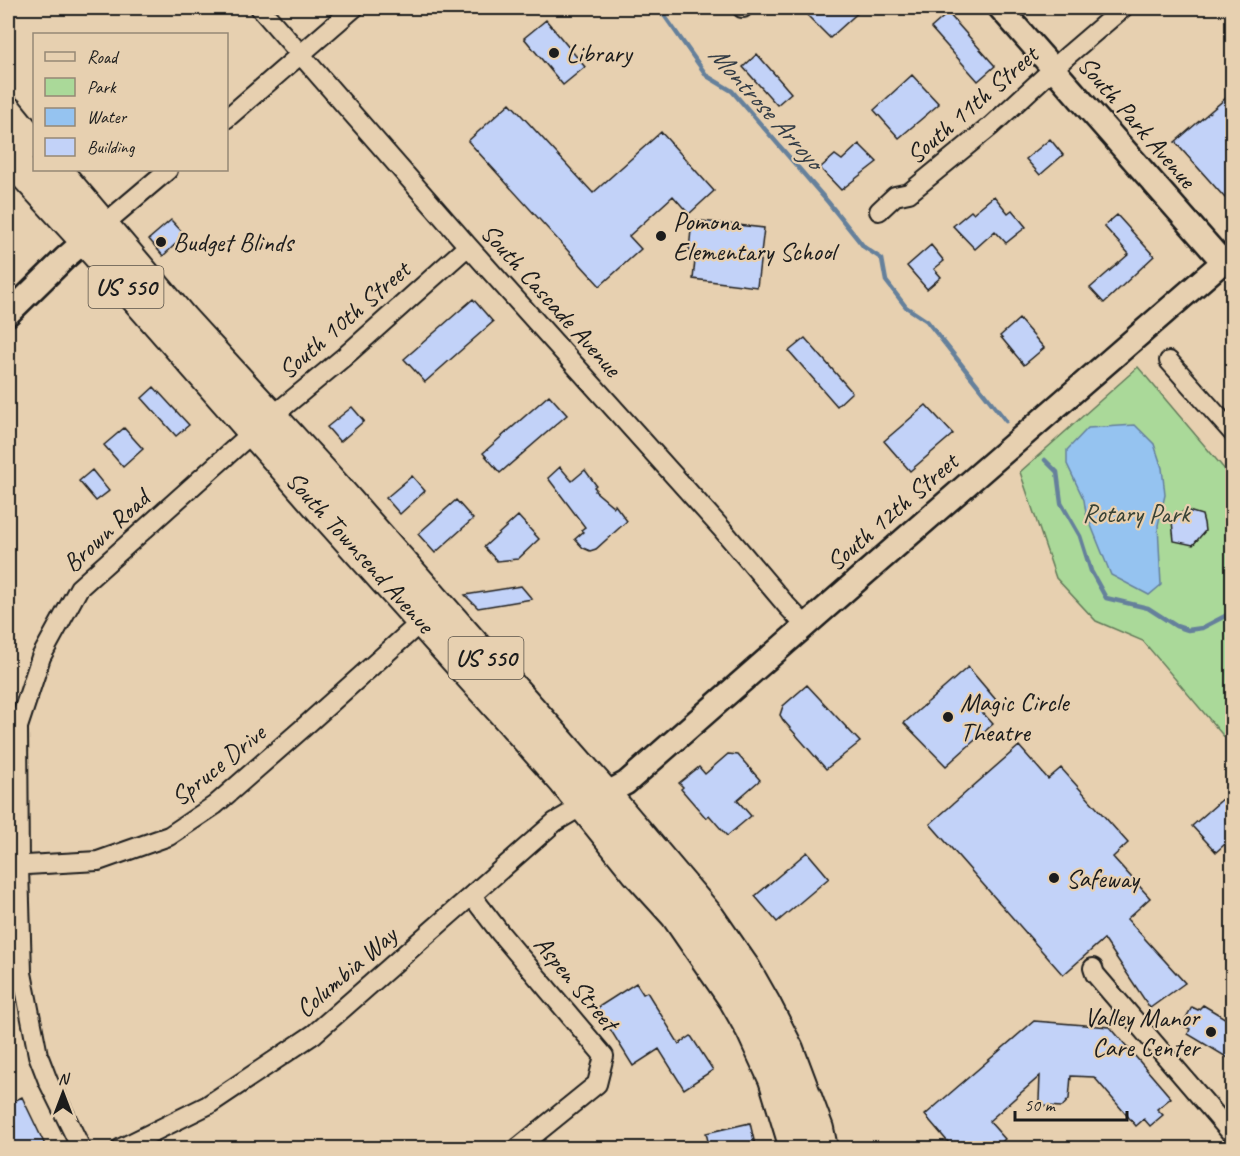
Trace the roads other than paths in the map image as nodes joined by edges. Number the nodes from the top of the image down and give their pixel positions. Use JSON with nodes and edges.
{"nodes":[{"id":1,"x":260,"y":8,"type":"edge"},
{"id":2,"x":354,"y":8,"type":"edge"},
{"id":3,"x":1000,"y":8,"type":"edge"},
{"id":4,"x":1123,"y":8,"type":"edge"},
{"id":5,"x":300,"y":54,"type":"junction"},
{"id":6,"x":1053,"y":69,"type":"junction"},
{"id":7,"x":8,"y":112,"type":"edge"},
{"id":8,"x":228,"y":116,"type":"edge"},
{"id":9,"x":33,"y":143,"type":"edge"},
{"id":10,"x":8,"y":156,"type":"edge"},
{"id":11,"x":57,"y":171,"type":"edge"},
{"id":12,"x":167,"y":171,"type":"edge"},
{"id":13,"x":879,"y":211,"type":"dead end"},
{"id":14,"x":94,"y":233,"type":"junction"},
{"id":15,"x":468,"y":246,"type":"junction"},
{"id":16,"x":1229,"y":263,"type":"edge"},
{"id":17,"x":8,"y":314,"type":"edge"},
{"id":18,"x":1169,"y":361,"type":"dead end"},
{"id":19,"x":263,"y":424,"type":"junction"},
{"id":20,"x":1233,"y":432,"type":"edge"},
{"id":21,"x":422,"y":621,"type":"junction"},
{"id":22,"x":806,"y":626,"type":"junction"},
{"id":23,"x":595,"y":800,"type":"junction"},
{"id":24,"x":13,"y":866,"type":"edge"},
{"id":25,"x":472,"y":896,"type":"junction"},
{"id":26,"x":1093,"y":968,"type":"dead end"},
{"id":27,"x":1233,"y":1134,"type":"edge"},
{"id":28,"x":81,"y":1149,"type":"edge"},
{"id":29,"x":122,"y":1149,"type":"edge"},
{"id":30,"x":518,"y":1149,"type":"edge"},
{"id":31,"x":795,"y":1149,"type":"edge"},
{"id":32,"x":822,"y":1149,"type":"edge"}],
"edges":[{"from":1,"to":5,"type":"street","name":"South Cascade Avenue"},
{"from":2,"to":5,"type":"street"},
{"from":3,"to":6,"type":"street","name":"South Park Avenue"},
{"from":4,"to":6,"type":"street","name":"South 11th Street"},
{"from":5,"to":8,"type":"street"},
{"from":5,"to":15,"type":"street","name":"South Cascade Avenue"},
{"from":6,"to":13,"type":"street","name":"South 11th Street"},
{"from":6,"to":16,"type":"street","name":"South Park Avenue"},
{"from":7,"to":9,"type":"highway"},
{"from":10,"to":14,"type":"highway","name":"South Townsend Avenue","number":"US 550"},
{"from":11,"to":14,"type":"highway","name":"South Townsend Avenue","number":"US 550"},
{"from":12,"to":14,"type":"street"},
{"from":14,"to":17,"type":"street"},
{"from":14,"to":19,"type":"highway","name":"South Townsend Avenue","number":"US 550"},
{"from":15,"to":19,"type":"street","name":"South 10th Street"},
{"from":15,"to":22,"type":"street","name":"South Cascade Avenue"},
{"from":16,"to":22,"type":"street","name":"South 12th Street"},
{"from":18,"to":20,"type":"street"},
{"from":19,"to":21,"type":"highway","name":"South Townsend Avenue","number":"US 550"},
{"from":19,"to":23,"type":"highway","name":"South Townsend Avenue","number":"US 550"},
{"from":19,"to":24,"type":"street","name":"Brown Road"},
{"from":21,"to":23,"type":"highway","name":"South Townsend Avenue","number":"US 550"},
{"from":21,"to":24,"type":"street","name":"Spruce Drive"},
{"from":22,"to":23,"type":"street","name":"South 12th Street"},
{"from":23,"to":25,"type":"street","name":"Columbia Way"},
{"from":23,"to":31,"type":"highway","name":"South Townsend Avenue","number":"US 550"},
{"from":23,"to":32,"type":"highway","name":"South Townsend Avenue","number":"US 550"},
{"from":24,"to":28,"type":"street","name":"Brown Road"},
{"from":25,"to":29,"type":"street","name":"Columbia Way"},
{"from":25,"to":30,"type":"street","name":"Aspen Street"},
{"from":26,"to":27,"type":"street"}]}
